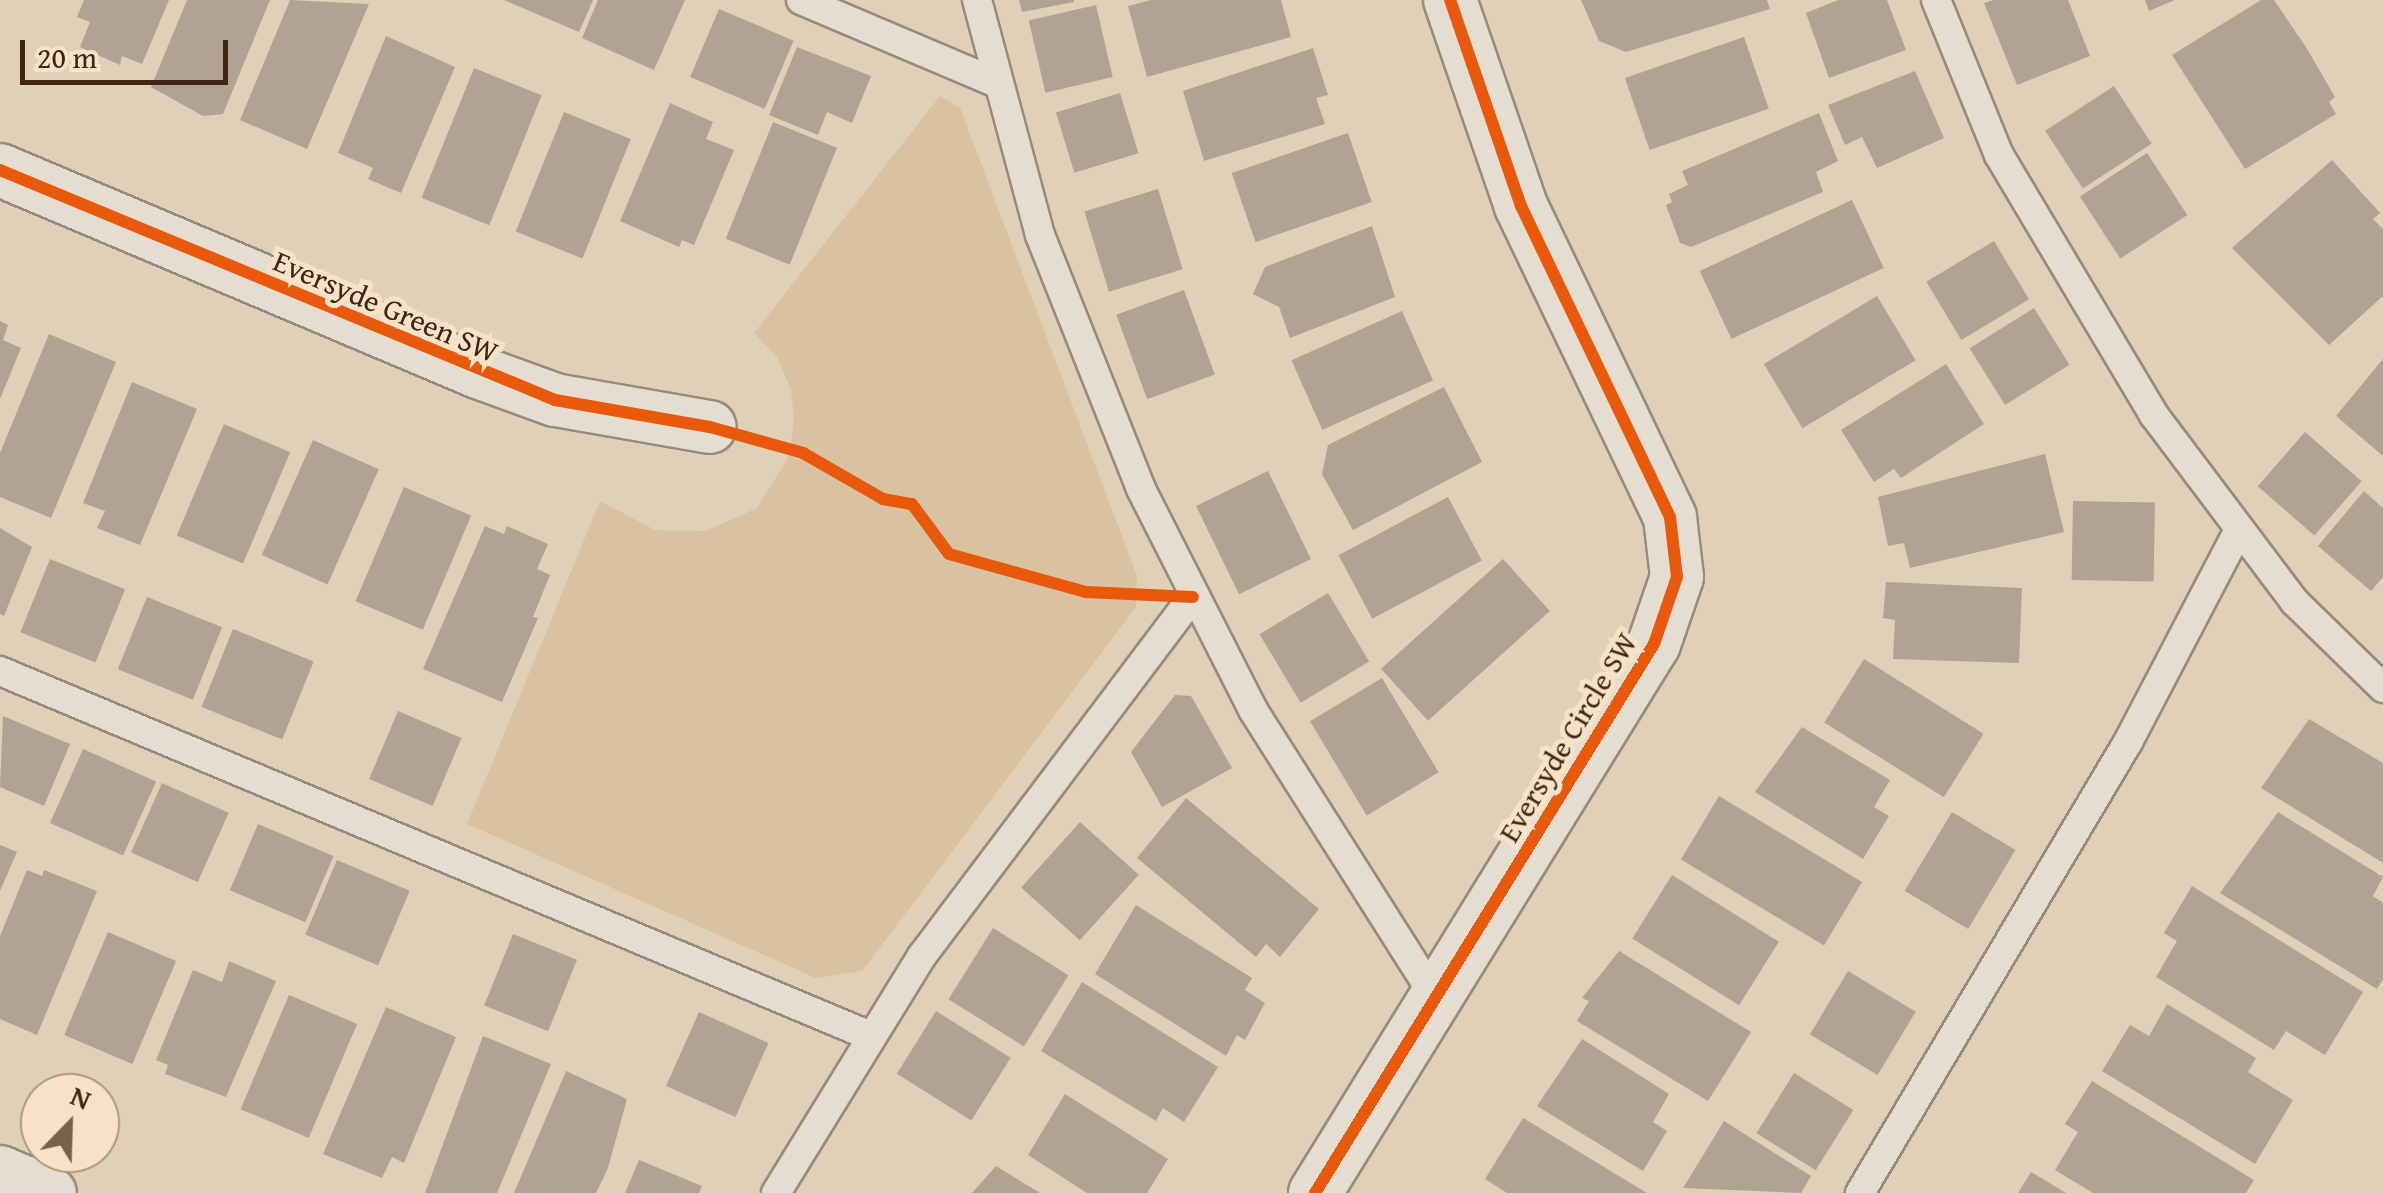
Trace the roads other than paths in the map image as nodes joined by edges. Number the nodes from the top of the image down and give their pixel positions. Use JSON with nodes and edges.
{"nodes":[{"id":1,"x":801,"y":0,"type":"edge"},
{"id":2,"x":977,"y":0,"type":"edge"},
{"id":3,"x":1450,"y":0,"type":"edge"},
{"id":4,"x":1936,"y":0,"type":"edge"},
{"id":5,"x":997,"y":83,"type":"junction"},
{"id":6,"x":0,"y":170,"type":"edge"},
{"id":7,"x":710,"y":427,"type":"dead end"},
{"id":8,"x":2238,"y":532,"type":"junction"},
{"id":9,"x":1193,"y":597,"type":"junction"},
{"id":10,"x":0,"y":671,"type":"edge"},
{"id":11,"x":2383,"y":688,"type":"edge"},
{"id":12,"x":1436,"y":998,"type":"junction"},
{"id":13,"x":868,"y":1036,"type":"junction"},
{"id":14,"x":0,"y":1172,"type":"edge"},
{"id":15,"x":50,"y":1193,"type":"edge"},
{"id":16,"x":776,"y":1193,"type":"edge"},
{"id":17,"x":1315,"y":1193,"type":"edge"},
{"id":18,"x":1860,"y":1193,"type":"edge"}],
"edges":[{"from":1,"to":5,"type":"lane"},
{"from":2,"to":5,"type":"lane"},
{"from":3,"to":12,"type":"street","name":"Eversyde Circle SW"},
{"from":4,"to":8,"type":"lane"},
{"from":5,"to":9,"type":"lane"},
{"from":6,"to":7,"type":"street","name":"Eversyde Green SW"},
{"from":8,"to":11,"type":"lane"},
{"from":8,"to":18,"type":"lane"},
{"from":9,"to":12,"type":"lane"},
{"from":9,"to":13,"type":"lane"},
{"from":10,"to":13,"type":"lane"},
{"from":12,"to":17,"type":"street","name":"Eversyde Circle SW"},
{"from":13,"to":16,"type":"lane"},
{"from":14,"to":15,"type":"street"}]}
